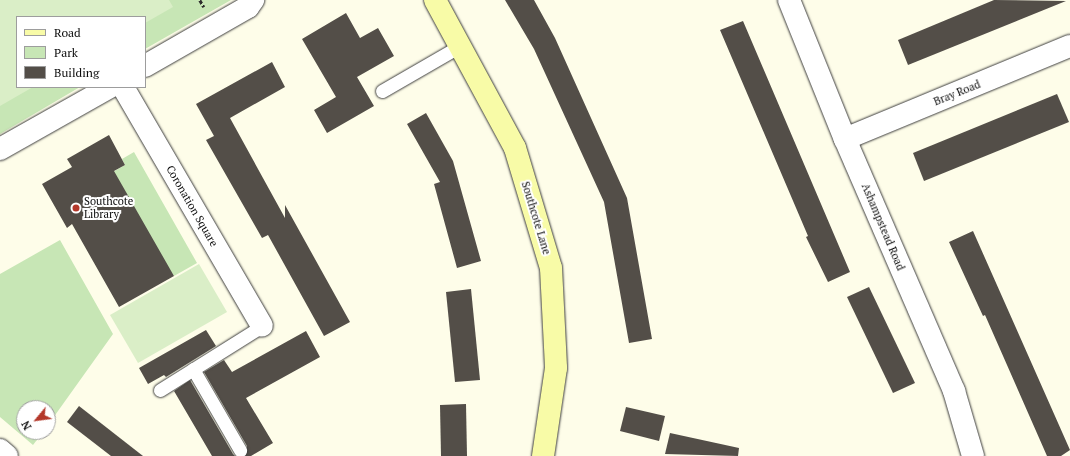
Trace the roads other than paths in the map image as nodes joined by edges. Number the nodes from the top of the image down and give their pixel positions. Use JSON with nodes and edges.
{"nodes":[{"id":1,"x":253,"y":0,"type":"edge"},
{"id":2,"x":436,"y":0,"type":"edge"},
{"id":3,"x":789,"y":0,"type":"edge"},
{"id":4,"x":460,"y":46,"type":"junction"},
{"id":5,"x":1070,"y":46,"type":"edge"},
{"id":6,"x":146,"y":65,"type":"edge"},
{"id":7,"x":108,"y":88,"type":"edge"},
{"id":8,"x":124,"y":88,"type":"edge"},
{"id":9,"x":382,"y":91,"type":"dead end"},
{"id":10,"x":845,"y":139,"type":"junction"},
{"id":11,"x":0,"y":149,"type":"edge"},
{"id":12,"x":262,"y":326,"type":"joint"},
{"id":13,"x":193,"y":369,"type":"junction"},
{"id":14,"x":160,"y":390,"type":"dead end"},
{"id":15,"x":0,"y":450,"type":"edge"},
{"id":16,"x":240,"y":450,"type":"dead end"},
{"id":17,"x":7,"y":456,"type":"edge"},
{"id":18,"x":543,"y":456,"type":"edge"},
{"id":19,"x":973,"y":456,"type":"edge"}],
"edges":[{"from":1,"to":6,"type":"street"},
{"from":2,"to":4,"type":"street","name":"Southcote Lane"},
{"from":3,"to":10,"type":"street","name":"Ashampstead Road"},
{"from":4,"to":9,"type":"lane"},
{"from":4,"to":18,"type":"street","name":"Southcote Lane"},
{"from":5,"to":10,"type":"street","name":"Bray Road"},
{"from":7,"to":11,"type":"street"},
{"from":8,"to":12,"type":"street","name":"Coronation Square"},
{"from":10,"to":19,"type":"street","name":"Ashampstead Road"},
{"from":12,"to":13,"type":"lane"},
{"from":13,"to":14,"type":"lane"},
{"from":13,"to":16,"type":"lane"},
{"from":15,"to":17,"type":"street"}]}
